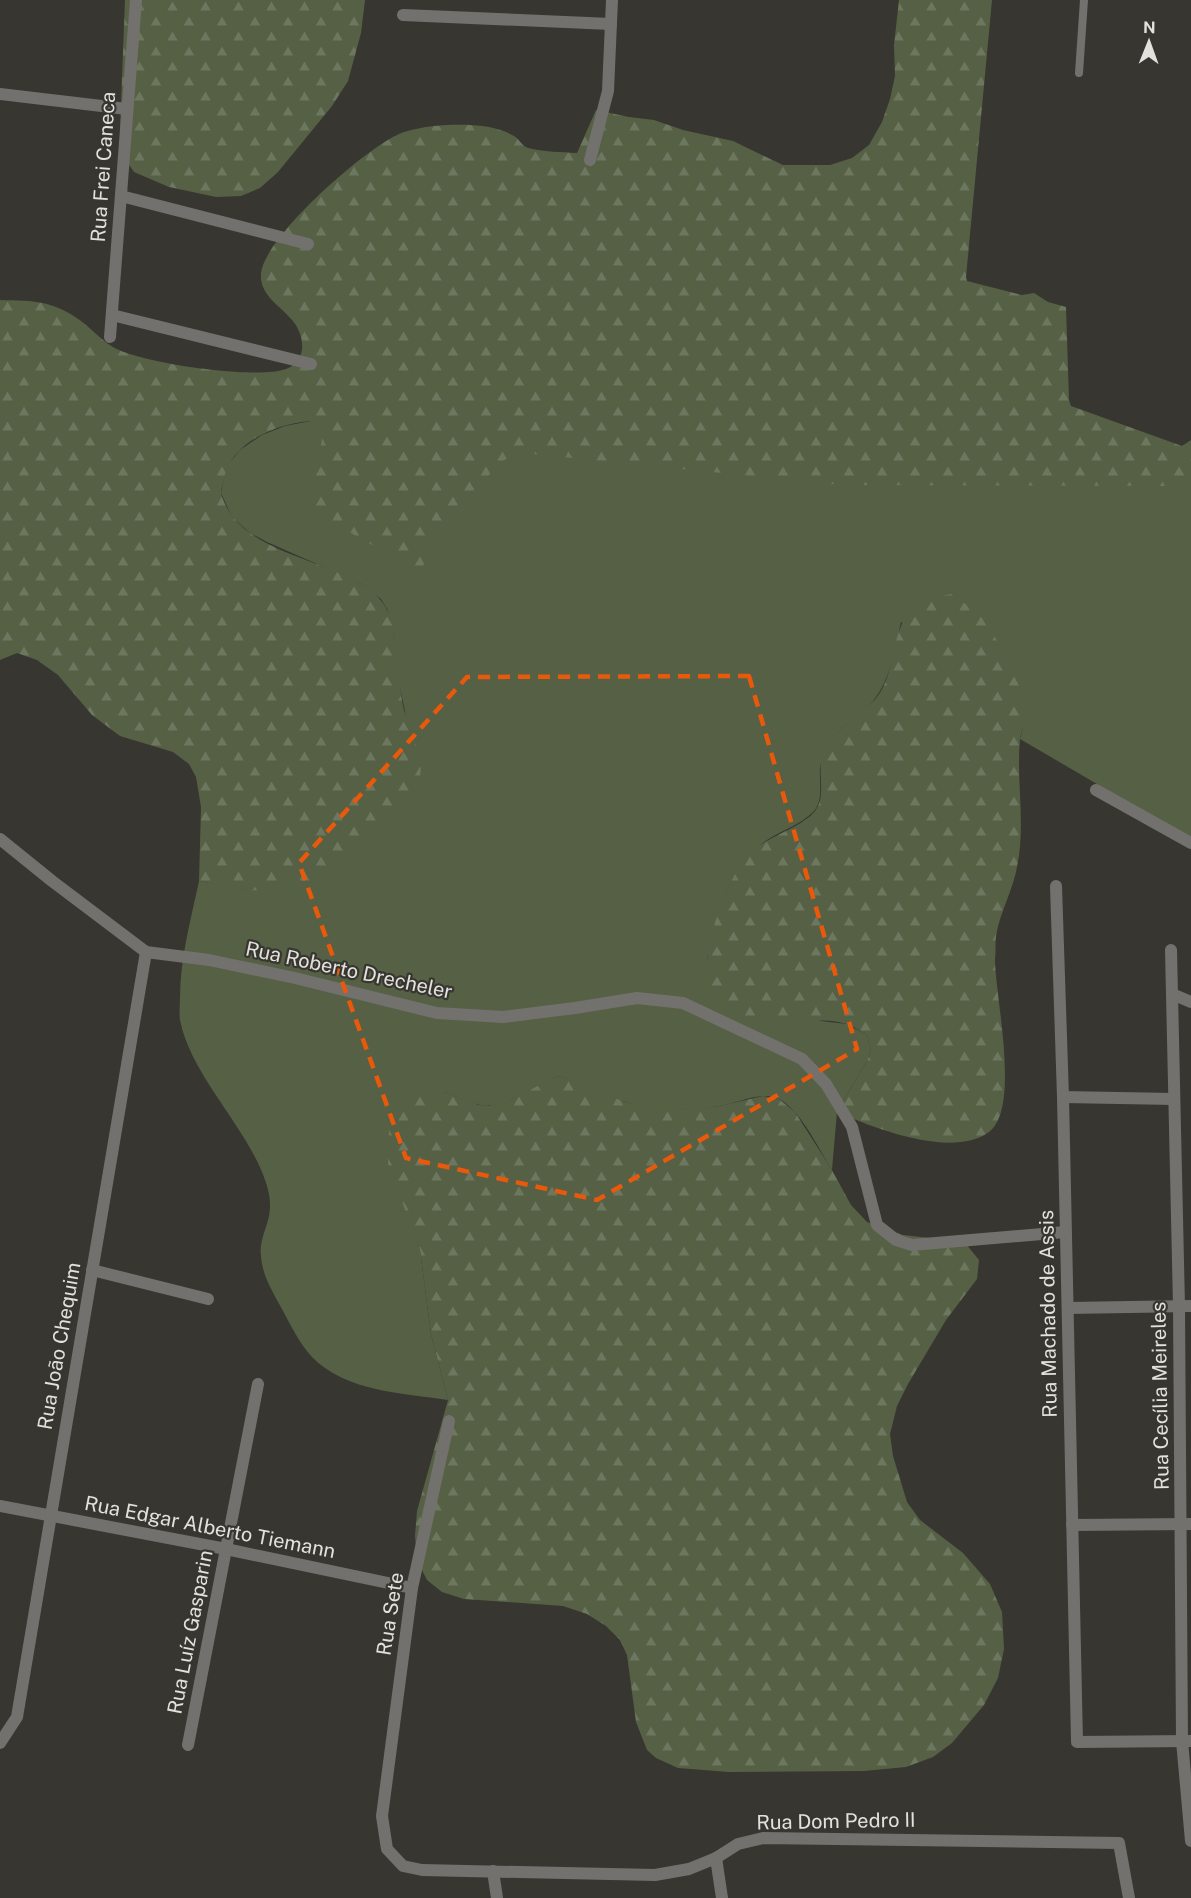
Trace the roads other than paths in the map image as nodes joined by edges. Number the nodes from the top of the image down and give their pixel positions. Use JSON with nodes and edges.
{"nodes":[{"id":1,"x":136,"y":0,"type":"edge"},
{"id":2,"x":612,"y":0,"type":"edge"},
{"id":3,"x":1084,"y":0,"type":"edge"},
{"id":4,"x":403,"y":15,"type":"dead end"},
{"id":5,"x":611,"y":24,"type":"junction"},
{"id":6,"x":1079,"y":72,"type":"dead end"},
{"id":7,"x":0,"y":94,"type":"edge"},
{"id":8,"x":127,"y":109,"type":"junction"},
{"id":9,"x":590,"y":159,"type":"dead end"},
{"id":10,"x":121,"y":196,"type":"junction"},
{"id":11,"x":308,"y":244,"type":"dead end"},
{"id":12,"x":112,"y":315,"type":"junction"},
{"id":13,"x":110,"y":337,"type":"dead end"},
{"id":14,"x":311,"y":364,"type":"dead end"},
{"id":15,"x":1096,"y":790,"type":"dead end"},
{"id":16,"x":0,"y":838,"type":"edge"},
{"id":17,"x":1191,"y":843,"type":"edge"},
{"id":18,"x":1056,"y":886,"type":"dead end"},
{"id":19,"x":1171,"y":950,"type":"dead end"},
{"id":20,"x":146,"y":951,"type":"junction"},
{"id":21,"x":1172,"y":994,"type":"junction"},
{"id":22,"x":1191,"y":1002,"type":"edge"},
{"id":23,"x":1063,"y":1097,"type":"junction"},
{"id":24,"x":1174,"y":1099,"type":"junction"},
{"id":25,"x":1065,"y":1232,"type":"junction"},
{"id":26,"x":92,"y":1270,"type":"junction"},
{"id":27,"x":208,"y":1299,"type":"dead end"},
{"id":28,"x":1185,"y":1306,"type":"edge"},
{"id":29,"x":1068,"y":1308,"type":"junction"},
{"id":30,"x":258,"y":1384,"type":"dead end"},
{"id":31,"x":449,"y":1421,"type":"dead end"},
{"id":32,"x":0,"y":1506,"type":"edge"},
{"id":33,"x":51,"y":1515,"type":"junction"},
{"id":34,"x":1186,"y":1524,"type":"edge"},
{"id":35,"x":1072,"y":1525,"type":"junction"},
{"id":36,"x":226,"y":1550,"type":"junction"},
{"id":37,"x":412,"y":1588,"type":"junction"},
{"id":38,"x":1187,"y":1741,"type":"edge"},
{"id":39,"x":0,"y":1743,"type":"edge"},
{"id":40,"x":188,"y":1745,"type":"dead end"},
{"id":41,"x":382,"y":1816,"type":"joint"},
{"id":42,"x":1191,"y":1841,"type":"edge"},
{"id":43,"x":716,"y":1858,"type":"junction"},
{"id":44,"x":493,"y":1870,"type":"junction"},
{"id":45,"x":497,"y":1898,"type":"edge"},
{"id":46,"x":722,"y":1898,"type":"edge"},
{"id":47,"x":1129,"y":1898,"type":"edge"}],
"edges":[{"from":1,"to":8,"type":"street","name":"Rua Frei Caneca"},
{"from":2,"to":5,"type":"street"},
{"from":3,"to":6,"type":"lane"},
{"from":4,"to":5,"type":"street"},
{"from":5,"to":9,"type":"street"},
{"from":7,"to":8,"type":"street"},
{"from":8,"to":10,"type":"street","name":"Rua Frei Caneca"},
{"from":10,"to":11,"type":"street"},
{"from":10,"to":12,"type":"street","name":"Rua Frei Caneca"},
{"from":12,"to":13,"type":"street","name":"Rua Frei Caneca"},
{"from":12,"to":14,"type":"street"},
{"from":15,"to":17,"type":"street"},
{"from":16,"to":20,"type":"street","name":"Rua Roberto Drecheler"},
{"from":18,"to":23,"type":"street","name":"Rua Machado de Assis"},
{"from":19,"to":21,"type":"street","name":"Rua Cecília Meireles"},
{"from":20,"to":25,"type":"street","name":"Rua Roberto Drecheler"},
{"from":20,"to":26,"type":"street","name":"Rua João Chequim"},
{"from":21,"to":22,"type":"street"},
{"from":21,"to":24,"type":"street","name":"Rua Cecília Meireles"},
{"from":23,"to":24,"type":"street"},
{"from":23,"to":25,"type":"street","name":"Rua Machado de Assis"},
{"from":24,"to":28,"type":"street","name":"Rua Cecília Meireles"},
{"from":25,"to":29,"type":"street","name":"Rua Machado de Assis"},
{"from":26,"to":27,"type":"street"},
{"from":26,"to":33,"type":"street","name":"Rua João Chequim"},
{"from":28,"to":29,"type":"street"},
{"from":28,"to":34,"type":"street","name":"Rua Cecília Meireles"},
{"from":29,"to":35,"type":"street","name":"Rua Machado de Assis"},
{"from":30,"to":36,"type":"street","name":"Rua Luíz Gasparin"},
{"from":31,"to":37,"type":"street","name":"Rua Sete"},
{"from":32,"to":33,"type":"street","name":"Rua Edgar Alberto Tiemann"},
{"from":33,"to":36,"type":"street","name":"Rua Edgar Alberto Tiemann"},
{"from":33,"to":39,"type":"street","name":"Rua João Chequim"},
{"from":34,"to":35,"type":"street"},
{"from":34,"to":38,"type":"street","name":"Rua Cecília Meireles"},
{"from":35,"to":38,"type":"street","name":"Rua Machado de Assis"},
{"from":36,"to":37,"type":"street","name":"Rua Edgar Alberto Tiemann"},
{"from":36,"to":40,"type":"street","name":"Rua Luíz Gasparin"},
{"from":37,"to":41,"type":"street","name":"Rua Sete"},
{"from":38,"to":42,"type":"street","name":"Rua Cecília Meireles"},
{"from":41,"to":44,"type":"street","name":"Rua Dom Pedro II"},
{"from":43,"to":44,"type":"street","name":"Rua Dom Pedro II"},
{"from":43,"to":46,"type":"street"},
{"from":43,"to":47,"type":"street","name":"Rua Dom Pedro II"},
{"from":44,"to":45,"type":"street"}]}
